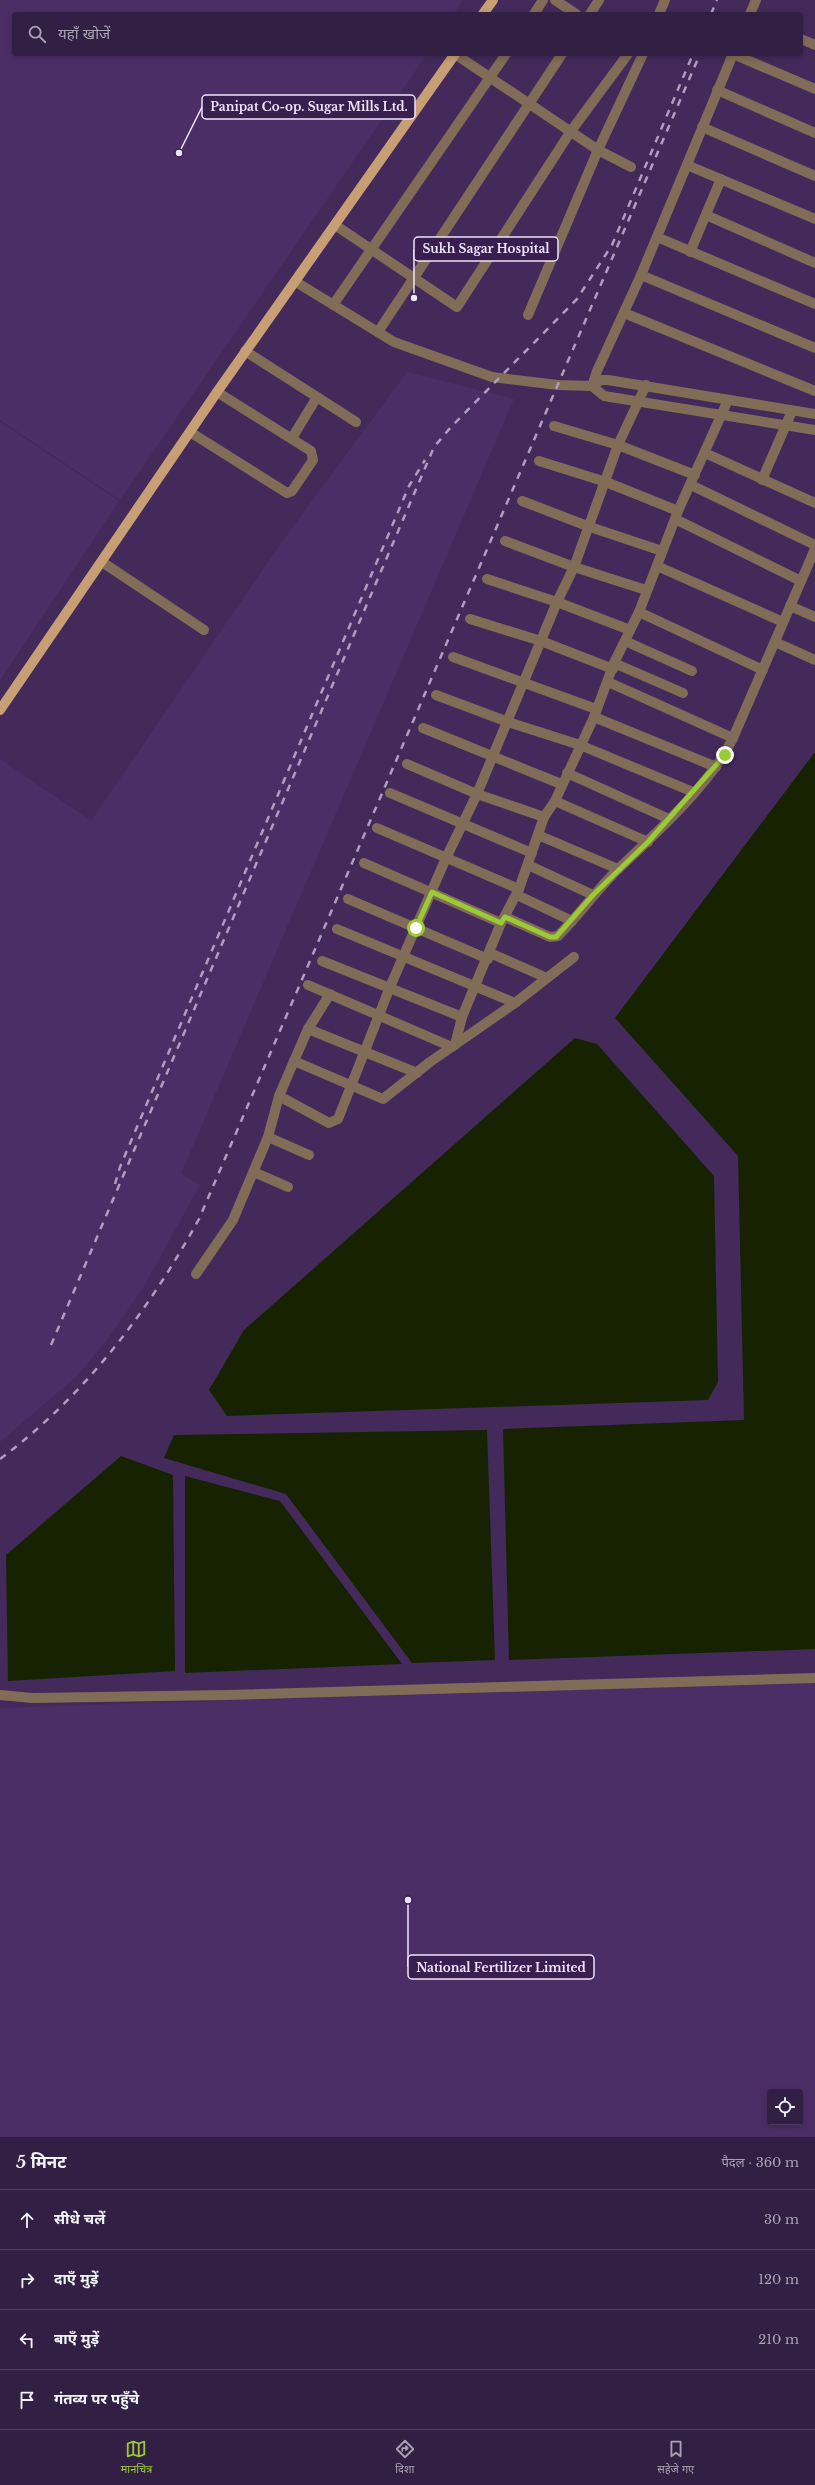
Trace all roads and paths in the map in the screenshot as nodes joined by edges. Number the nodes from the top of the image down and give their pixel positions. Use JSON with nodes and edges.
{"nodes":[{"id":1,"x":493,"y":0,"type":"edge"},
{"id":2,"x":543,"y":0,"type":"edge"},
{"id":3,"x":555,"y":0,"type":"edge"},
{"id":4,"x":599,"y":0,"type":"edge"},
{"id":5,"x":665,"y":0,"type":"edge"},
{"id":6,"x":756,"y":0,"type":"edge"},
{"id":7,"x":484,"y":12,"type":"edge"},
{"id":8,"x":535,"y":12,"type":"edge"},
{"id":9,"x":573,"y":12,"type":"edge"},
{"id":10,"x":591,"y":12,"type":"edge"},
{"id":11,"x":660,"y":12,"type":"edge"},
{"id":12,"x":751,"y":12,"type":"edge"},
{"id":13,"x":803,"y":40,"type":"edge"},
{"id":14,"x":815,"y":45,"type":"edge"},
{"id":15,"x":454,"y":56,"type":"edge"},
{"id":16,"x":458,"y":56,"type":"edge"},
{"id":17,"x":505,"y":56,"type":"edge"},
{"id":18,"x":561,"y":56,"type":"edge"},
{"id":19,"x":627,"y":56,"type":"edge"},
{"id":20,"x":640,"y":56,"type":"edge"},
{"id":21,"x":732,"y":56,"type":"edge"},
{"id":22,"x":738,"y":56,"type":"edge"},
{"id":23,"x":489,"y":79,"type":"junction"},
{"id":24,"x":815,"y":88,"type":"edge"},
{"id":25,"x":717,"y":90,"type":"junction"},
{"id":26,"x":528,"y":104,"type":"junction"},
{"id":27,"x":702,"y":127,"type":"junction"},
{"id":28,"x":572,"y":132,"type":"junction"},
{"id":29,"x":815,"y":133,"type":"edge"},
{"id":30,"x":598,"y":150,"type":"junction"},
{"id":31,"x":687,"y":165,"type":"junction"},
{"id":32,"x":631,"y":167,"type":"dead end"},
{"id":33,"x":815,"y":176,"type":"edge"},
{"id":34,"x":721,"y":179,"type":"junction"},
{"id":35,"x":706,"y":215,"type":"junction"},
{"id":36,"x":815,"y":219,"type":"edge"},
{"id":37,"x":335,"y":225,"type":"junction"},
{"id":38,"x":657,"y":238,"type":"junction"},
{"id":39,"x":372,"y":250,"type":"junction"},
{"id":40,"x":690,"y":252,"type":"junction"},
{"id":41,"x":815,"y":263,"type":"edge"},
{"id":42,"x":642,"y":275,"type":"junction"},
{"id":43,"x":414,"y":278,"type":"junction"},
{"id":44,"x":296,"y":282,"type":"junction"},
{"id":45,"x":815,"y":304,"type":"edge"},
{"id":46,"x":334,"y":305,"type":"junction"},
{"id":47,"x":624,"y":312,"type":"junction"},
{"id":48,"x":528,"y":315,"type":"dead end"},
{"id":49,"x":378,"y":332,"type":"junction"},
{"id":50,"x":815,"y":348,"type":"edge"},
{"id":51,"x":246,"y":351,"type":"junction"},
{"id":52,"x":646,"y":385,"type":"junction"},
{"id":53,"x":592,"y":386,"type":"junction"},
{"id":54,"x":815,"y":391,"type":"edge"},
{"id":55,"x":216,"y":392,"type":"junction"},
{"id":56,"x":317,"y":397,"type":"junction"},
{"id":57,"x":728,"y":400,"type":"junction"},
{"id":58,"x":640,"y":401,"type":"junction"},
{"id":59,"x":792,"y":410,"type":"junction"},
{"id":60,"x":815,"y":414,"type":"edge"},
{"id":61,"x":723,"y":415,"type":"junction"},
{"id":62,"x":356,"y":422,"type":"dead end"},
{"id":63,"x":554,"y":426,"type":"dead end"},
{"id":64,"x":786,"y":426,"type":"junction"},
{"id":65,"x":815,"y":430,"type":"edge"},
{"id":66,"x":190,"y":432,"type":"junction"},
{"id":67,"x":292,"y":438,"type":"junction"},
{"id":68,"x":618,"y":445,"type":"junction"},
{"id":69,"x":705,"y":453,"type":"junction"},
{"id":70,"x":539,"y":461,"type":"dead end"},
{"id":71,"x":695,"y":475,"type":"junction"},
{"id":72,"x":762,"y":480,"type":"junction"},
{"id":73,"x":606,"y":482,"type":"junction"},
{"id":74,"x":691,"y":485,"type":"junction"},
{"id":75,"x":522,"y":501,"type":"dead end"},
{"id":76,"x":815,"y":504,"type":"edge"},
{"id":77,"x":676,"y":515,"type":"junction"},
{"id":78,"x":590,"y":527,"type":"junction"},
{"id":79,"x":505,"y":541,"type":"dead end"},
{"id":80,"x":815,"y":545,"type":"edge"},
{"id":81,"x":815,"y":549,"type":"edge"},
{"id":82,"x":662,"y":551,"type":"junction"},
{"id":83,"x":102,"y":562,"type":"junction"},
{"id":84,"x":812,"y":563,"type":"edge"},
{"id":85,"x":657,"y":566,"type":"junction"},
{"id":86,"x":574,"y":567,"type":"junction"},
{"id":87,"x":487,"y":579,"type":"dead end"},
{"id":88,"x":801,"y":581,"type":"junction"},
{"id":89,"x":646,"y":590,"type":"junction"},
{"id":90,"x":557,"y":602,"type":"junction"},
{"id":91,"x":790,"y":606,"type":"junction"},
{"id":92,"x":639,"y":612,"type":"junction"},
{"id":93,"x":815,"y":617,"type":"edge"},
{"id":94,"x":470,"y":619,"type":"dead end"},
{"id":95,"x":784,"y":622,"type":"junction"},
{"id":96,"x":204,"y":630,"type":"dead end"},
{"id":97,"x":630,"y":630,"type":"junction"},
{"id":98,"x":541,"y":641,"type":"junction"},
{"id":99,"x":625,"y":641,"type":"junction"},
{"id":100,"x":775,"y":642,"type":"junction"},
{"id":101,"x":453,"y":657,"type":"dead end"},
{"id":102,"x":815,"y":660,"type":"edge"},
{"id":103,"x":614,"y":666,"type":"junction"},
{"id":104,"x":763,"y":670,"type":"junction"},
{"id":105,"x":692,"y":671,"type":"dead end"},
{"id":106,"x":608,"y":682,"type":"junction"},
{"id":107,"x":524,"y":684,"type":"junction"},
{"id":108,"x":683,"y":693,"type":"dead end"},
{"id":109,"x":436,"y":695,"type":"dead end"},
{"id":110,"x":0,"y":710,"type":"edge"},
{"id":111,"x":595,"y":713,"type":"junction"},
{"id":112,"x":508,"y":722,"type":"junction"},
{"id":113,"x":422,"y":728,"type":"dead end"},
{"id":114,"x":733,"y":738,"type":"junction"},
{"id":115,"x":580,"y":745,"type":"junction"},
{"id":116,"x":492,"y":758,"type":"junction"},
{"id":117,"x":408,"y":764,"type":"dead end"},
{"id":118,"x":716,"y":768,"type":"junction"},
{"id":119,"x":567,"y":774,"type":"junction"},
{"id":120,"x":561,"y":784,"type":"junction"},
{"id":121,"x":390,"y":792,"type":"dead end"},
{"id":122,"x":693,"y":792,"type":"junction"},
{"id":123,"x":477,"y":794,"type":"junction"},
{"id":124,"x":555,"y":800,"type":"junction"},
{"id":125,"x":544,"y":817,"type":"junction"},
{"id":126,"x":669,"y":819,"type":"junction"},
{"id":127,"x":462,"y":823,"type":"junction"},
{"id":128,"x":377,"y":828,"type":"dead end"},
{"id":129,"x":538,"y":835,"type":"junction"},
{"id":130,"x":648,"y":842,"type":"junction"},
{"id":131,"x":532,"y":853,"type":"junction"},
{"id":132,"x":446,"y":858,"type":"junction"},
{"id":133,"x":364,"y":863,"type":"dead end"},
{"id":134,"x":528,"y":865,"type":"junction"},
{"id":135,"x":618,"y":869,"type":"junction"},
{"id":136,"x":432,"y":892,"type":"junction"},
{"id":137,"x":518,"y":892,"type":"junction"},
{"id":138,"x":593,"y":895,"type":"junction"},
{"id":139,"x":348,"y":899,"type":"dead end"},
{"id":140,"x":503,"y":920,"type":"junction"},
{"id":141,"x":572,"y":922,"type":"junction"},
{"id":142,"x":416,"y":928,"type":"junction"},
{"id":143,"x":337,"y":929,"type":"dead end"},
{"id":144,"x":489,"y":956,"type":"junction"},
{"id":145,"x":574,"y":957,"type":"dead end"},
{"id":146,"x":403,"y":958,"type":"junction"},
{"id":147,"x":322,"y":961,"type":"dead end"},
{"id":148,"x":548,"y":978,"type":"junction"},
{"id":149,"x":308,"y":985,"type":"dead end"},
{"id":150,"x":390,"y":987,"type":"junction"},
{"id":151,"x":476,"y":988,"type":"junction"},
{"id":152,"x":330,"y":994,"type":"junction"},
{"id":153,"x":515,"y":1003,"type":"junction"},
{"id":154,"x":378,"y":1016,"type":"junction"},
{"id":155,"x":462,"y":1017,"type":"junction"},
{"id":156,"x":308,"y":1029,"type":"junction"},
{"id":157,"x":454,"y":1046,"type":"junction"},
{"id":158,"x":363,"y":1051,"type":"junction"},
{"id":159,"x":294,"y":1061,"type":"junction"},
{"id":160,"x":417,"y":1073,"type":"junction"},
{"id":161,"x":349,"y":1085,"type":"junction"},
{"id":162,"x":279,"y":1096,"type":"junction"},
{"id":163,"x":268,"y":1137,"type":"junction"},
{"id":164,"x":309,"y":1155,"type":"dead end"},
{"id":165,"x":254,"y":1172,"type":"junction"},
{"id":166,"x":288,"y":1187,"type":"dead end"},
{"id":167,"x":196,"y":1274,"type":"dead end"},
{"id":168,"x":815,"y":1678,"type":"edge"},
{"id":169,"x":0,"y":1695,"type":"edge"}],
"edges":[{"from":1,"to":7,"type":"main road"},
{"from":2,"to":8,"type":"street"},
{"from":3,"to":9,"type":"street"},
{"from":4,"to":10,"type":"street"},
{"from":5,"to":11,"type":"street"},
{"from":6,"to":12,"type":"street"},
{"from":13,"to":14,"type":"street"},
{"from":15,"to":37,"type":"main road"},
{"from":16,"to":23,"type":"street"},
{"from":17,"to":23,"type":"street"},
{"from":18,"to":26,"type":"street"},
{"from":19,"to":28,"type":"street"},
{"from":20,"to":30,"type":"street"},
{"from":21,"to":25,"type":"street"},
{"from":22,"to":24,"type":"street"},
{"from":23,"to":26,"type":"street"},
{"from":23,"to":39,"type":"street"},
{"from":25,"to":27,"type":"street"},
{"from":25,"to":29,"type":"street"},
{"from":26,"to":28,"type":"street"},
{"from":26,"to":43,"type":"street"},
{"from":27,"to":31,"type":"street"},
{"from":27,"to":33,"type":"street"},
{"from":28,"to":30,"type":"street"},
{"from":28,"to":43,"type":"street"},
{"from":30,"to":32,"type":"street"},
{"from":30,"to":48,"type":"street"},
{"from":31,"to":34,"type":"street"},
{"from":31,"to":38,"type":"street"},
{"from":34,"to":35,"type":"street"},
{"from":34,"to":36,"type":"street"},
{"from":35,"to":40,"type":"street"},
{"from":35,"to":41,"type":"street"},
{"from":37,"to":39,"type":"street"},
{"from":37,"to":44,"type":"main road"},
{"from":38,"to":40,"type":"street"},
{"from":38,"to":42,"type":"street"},
{"from":39,"to":43,"type":"street"},
{"from":39,"to":46,"type":"street"},
{"from":40,"to":45,"type":"street"},
{"from":42,"to":47,"type":"street"},
{"from":42,"to":50,"type":"street"},
{"from":43,"to":49,"type":"street"},
{"from":44,"to":46,"type":"street"},
{"from":44,"to":51,"type":"main road"},
{"from":46,"to":49,"type":"street"},
{"from":47,"to":53,"type":"street"},
{"from":47,"to":54,"type":"street"},
{"from":49,"to":53,"type":"street"},
{"from":51,"to":55,"type":"main road"},
{"from":51,"to":56,"type":"street"},
{"from":52,"to":53,"type":"street"},
{"from":52,"to":57,"type":"street"},
{"from":52,"to":58,"type":"street"},
{"from":53,"to":58,"type":"street"},
{"from":55,"to":66,"type":"main road"},
{"from":55,"to":67,"type":"street"},
{"from":56,"to":62,"type":"street"},
{"from":56,"to":67,"type":"street"},
{"from":57,"to":59,"type":"street"},
{"from":57,"to":61,"type":"street"},
{"from":58,"to":61,"type":"street"},
{"from":58,"to":68,"type":"street"},
{"from":59,"to":60,"type":"street"},
{"from":59,"to":64,"type":"street"},
{"from":61,"to":64,"type":"street"},
{"from":61,"to":69,"type":"street"},
{"from":63,"to":68,"type":"street"},
{"from":64,"to":65,"type":"street"},
{"from":64,"to":72,"type":"street"},
{"from":66,"to":67,"type":"street"},
{"from":66,"to":83,"type":"main road"},
{"from":68,"to":71,"type":"street"},
{"from":68,"to":73,"type":"street"},
{"from":69,"to":71,"type":"street"},
{"from":69,"to":72,"type":"street"},
{"from":70,"to":73,"type":"street"},
{"from":71,"to":74,"type":"street"},
{"from":72,"to":76,"type":"street"},
{"from":73,"to":77,"type":"street"},
{"from":73,"to":78,"type":"street"},
{"from":74,"to":77,"type":"street"},
{"from":74,"to":80,"type":"street"},
{"from":75,"to":78,"type":"street"},
{"from":77,"to":82,"type":"street"},
{"from":77,"to":88,"type":"street"},
{"from":78,"to":82,"type":"street"},
{"from":78,"to":86,"type":"street"},
{"from":79,"to":86,"type":"street"},
{"from":81,"to":84,"type":"street"},
{"from":82,"to":85,"type":"street"},
{"from":83,"to":96,"type":"street"},
{"from":83,"to":110,"type":"main road"},
{"from":84,"to":88,"type":"street"},
{"from":85,"to":89,"type":"street"},
{"from":85,"to":95,"type":"street"},
{"from":86,"to":89,"type":"street"},
{"from":86,"to":90,"type":"street"},
{"from":87,"to":90,"type":"street"},
{"from":88,"to":91,"type":"street"},
{"from":89,"to":92,"type":"street"},
{"from":90,"to":97,"type":"street"},
{"from":90,"to":98,"type":"street"},
{"from":91,"to":93,"type":"street"},
{"from":91,"to":95,"type":"street"},
{"from":92,"to":97,"type":"street"},
{"from":92,"to":104,"type":"street"},
{"from":94,"to":98,"type":"street"},
{"from":95,"to":100,"type":"street"},
{"from":97,"to":99,"type":"street"},
{"from":98,"to":103,"type":"street"},
{"from":98,"to":107,"type":"street"},
{"from":99,"to":103,"type":"street"},
{"from":99,"to":105,"type":"street"},
{"from":100,"to":102,"type":"street"},
{"from":100,"to":104,"type":"street"},
{"from":101,"to":107,"type":"street"},
{"from":103,"to":106,"type":"street"},
{"from":103,"to":108,"type":"street"},
{"from":104,"to":114,"type":"street"},
{"from":106,"to":111,"type":"street"},
{"from":106,"to":114,"type":"street"},
{"from":107,"to":111,"type":"street"},
{"from":107,"to":112,"type":"street"},
{"from":109,"to":112,"type":"street"},
{"from":111,"to":115,"type":"street"},
{"from":111,"to":118,"type":"street"},
{"from":112,"to":115,"type":"street"},
{"from":112,"to":116,"type":"street"},
{"from":113,"to":116,"type":"street"},
{"from":114,"to":118,"type":"street"},
{"from":115,"to":119,"type":"street"},
{"from":115,"to":122,"type":"street"},
{"from":116,"to":120,"type":"street"},
{"from":116,"to":123,"type":"street"},
{"from":117,"to":123,"type":"street"},
{"from":118,"to":122,"type":"street"},
{"from":119,"to":120,"type":"street"},
{"from":119,"to":126,"type":"street"},
{"from":120,"to":124,"type":"street"},
{"from":121,"to":127,"type":"street"},
{"from":122,"to":126,"type":"street"},
{"from":123,"to":125,"type":"street"},
{"from":123,"to":127,"type":"street"},
{"from":124,"to":125,"type":"street"},
{"from":124,"to":130,"type":"street"},
{"from":125,"to":129,"type":"street"},
{"from":126,"to":130,"type":"street"},
{"from":127,"to":131,"type":"street"},
{"from":127,"to":132,"type":"street"},
{"from":128,"to":132,"type":"street"},
{"from":129,"to":131,"type":"street"},
{"from":129,"to":135,"type":"street"},
{"from":130,"to":135,"type":"street"},
{"from":131,"to":134,"type":"street"},
{"from":132,"to":136,"type":"street"},
{"from":132,"to":137,"type":"street"},
{"from":133,"to":136,"type":"street"},
{"from":134,"to":137,"type":"street"},
{"from":134,"to":138,"type":"street"},
{"from":135,"to":138,"type":"street"},
{"from":136,"to":140,"type":"street"},
{"from":136,"to":142,"type":"street"},
{"from":137,"to":140,"type":"street"},
{"from":137,"to":141,"type":"street"},
{"from":138,"to":141,"type":"street"},
{"from":139,"to":142,"type":"street"},
{"from":140,"to":141,"type":"street"},
{"from":140,"to":144,"type":"street"},
{"from":142,"to":144,"type":"street"},
{"from":142,"to":146,"type":"street"},
{"from":143,"to":146,"type":"street"},
{"from":144,"to":148,"type":"street"},
{"from":144,"to":151,"type":"street"},
{"from":145,"to":148,"type":"street"},
{"from":146,"to":150,"type":"street"},
{"from":146,"to":151,"type":"street"},
{"from":147,"to":150,"type":"street"},
{"from":148,"to":153,"type":"street"},
{"from":149,"to":152,"type":"street"},
{"from":150,"to":154,"type":"street"},
{"from":150,"to":155,"type":"street"},
{"from":151,"to":153,"type":"street"},
{"from":151,"to":155,"type":"street"},
{"from":152,"to":154,"type":"street"},
{"from":152,"to":156,"type":"street"},
{"from":153,"to":157,"type":"street"},
{"from":154,"to":157,"type":"street"},
{"from":154,"to":158,"type":"street"},
{"from":155,"to":157,"type":"street"},
{"from":156,"to":158,"type":"street"},
{"from":156,"to":159,"type":"street"},
{"from":157,"to":160,"type":"street"},
{"from":158,"to":160,"type":"street"},
{"from":158,"to":161,"type":"street"},
{"from":159,"to":161,"type":"street"},
{"from":159,"to":162,"type":"street"},
{"from":160,"to":161,"type":"street"},
{"from":161,"to":162,"type":"street"},
{"from":162,"to":163,"type":"street"},
{"from":163,"to":164,"type":"street"},
{"from":163,"to":165,"type":"street"},
{"from":165,"to":166,"type":"street"},
{"from":165,"to":167,"type":"street"},
{"from":168,"to":169,"type":"street"}]}
